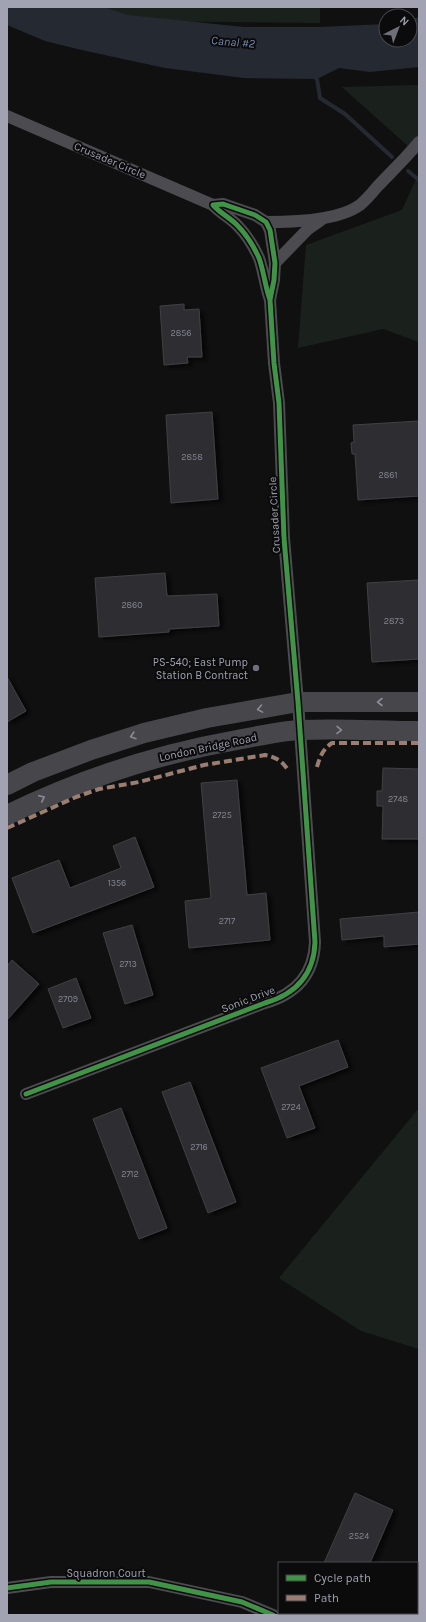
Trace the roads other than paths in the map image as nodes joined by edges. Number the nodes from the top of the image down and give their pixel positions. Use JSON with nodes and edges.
{"nodes":[{"id":1,"x":7,"y":116,"type":"edge"},
{"id":2,"x":419,"y":142,"type":"edge"},
{"id":3,"x":214,"y":205,"type":"junction"},
{"id":4,"x":322,"y":219,"type":"junction"},
{"id":5,"x":266,"y":222,"type":"junction"},
{"id":6,"x":275,"y":263,"type":"junction"},
{"id":7,"x":270,"y":300,"type":"junction"},
{"id":8,"x":298,"y":702,"type":"junction"},
{"id":9,"x":419,"y":702,"type":"edge"},
{"id":10,"x":300,"y":730,"type":"junction"},
{"id":11,"x":419,"y":731,"type":"edge"},
{"id":12,"x":7,"y":785,"type":"edge"},
{"id":13,"x":7,"y":815,"type":"edge"},
{"id":14,"x":26,"y":1094,"type":"dead end"},
{"id":15,"x":7,"y":1588,"type":"edge"},
{"id":16,"x":273,"y":1615,"type":"edge"}],
"edges":[{"from":1,"to":3,"type":"street","name":"Crusader Circle"},
{"from":2,"to":4,"type":"street"},
{"from":3,"to":5,"type":"street","name":"Crusader Circle"},
{"from":3,"to":7,"type":"street","name":"Crusader Circle"},
{"from":4,"to":5,"type":"street"},
{"from":4,"to":6,"type":"street"},
{"from":5,"to":6,"type":"street","name":"Crusader Circle"},
{"from":6,"to":7,"type":"street","name":"Crusader Circle"},
{"from":7,"to":8,"type":"street","name":"Crusader Circle"},
{"from":9,"to":8,"type":"main road","one_way":true},
{"from":8,"to":10,"type":"street","name":"Crusader Circle"},
{"from":8,"to":12,"type":"main road","one_way":true},
{"from":10,"to":11,"type":"main road","name":"London Bridge Road","one_way":true},
{"from":13,"to":10,"type":"main road","name":"London Bridge Road","one_way":true},
{"from":10,"to":14,"type":"street","name":"Sonic Drive"},
{"from":15,"to":16,"type":"street","name":"Squadron Court"}]}
